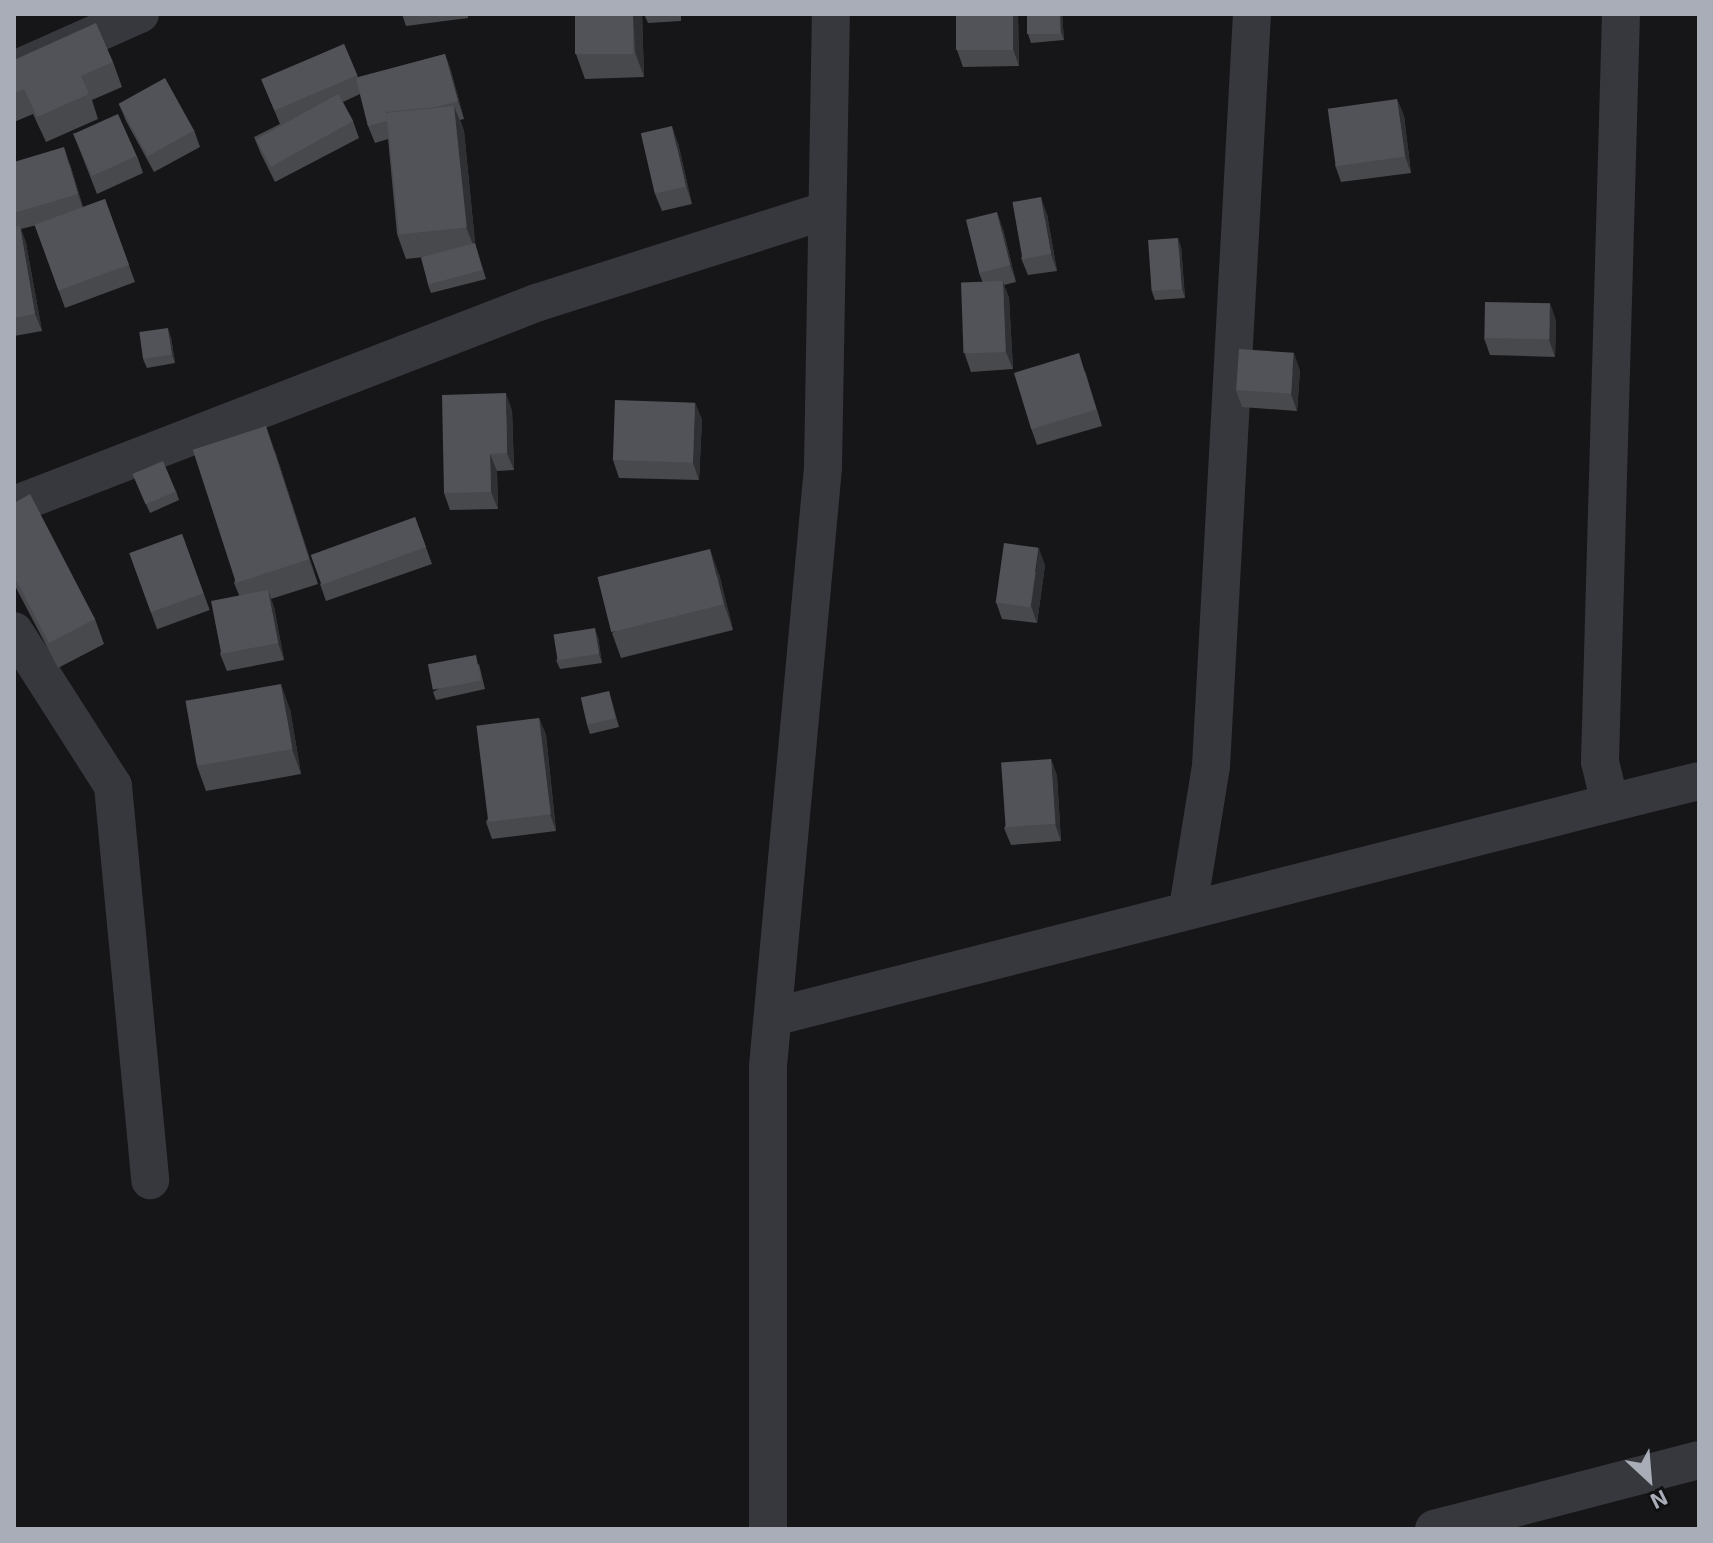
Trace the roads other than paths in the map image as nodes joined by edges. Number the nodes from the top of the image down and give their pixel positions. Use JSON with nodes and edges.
{"nodes":[{"id":1,"x":140,"y":14,"type":"edge"},
{"id":2,"x":831,"y":14,"type":"edge"},
{"id":3,"x":1252,"y":14,"type":"edge"},
{"id":4,"x":1621,"y":14,"type":"edge"},
{"id":5,"x":14,"y":70,"type":"edge"},
{"id":6,"x":827,"y":210,"type":"junction"},
{"id":7,"x":14,"y":505,"type":"edge"},
{"id":8,"x":14,"y":631,"type":"edge"},
{"id":9,"x":1699,"y":781,"type":"edge"},
{"id":10,"x":1610,"y":803,"type":"junction"},
{"id":11,"x":1188,"y":908,"type":"junction"},
{"id":12,"x":773,"y":1017,"type":"junction"},
{"id":13,"x":150,"y":1180,"type":"dead end"},
{"id":14,"x":1699,"y":1460,"type":"edge"},
{"id":15,"x":768,"y":1529,"type":"edge"},
{"id":16,"x":1434,"y":1529,"type":"edge"}],
"edges":[{"from":1,"to":5,"type":"street"},
{"from":2,"to":6,"type":"street"},
{"from":3,"to":11,"type":"street"},
{"from":4,"to":10,"type":"street"},
{"from":6,"to":7,"type":"street"},
{"from":6,"to":12,"type":"street"},
{"from":8,"to":13,"type":"street"},
{"from":9,"to":10,"type":"street"},
{"from":10,"to":11,"type":"street"},
{"from":11,"to":12,"type":"street"},
{"from":12,"to":15,"type":"street"},
{"from":14,"to":16,"type":"street"}]}
